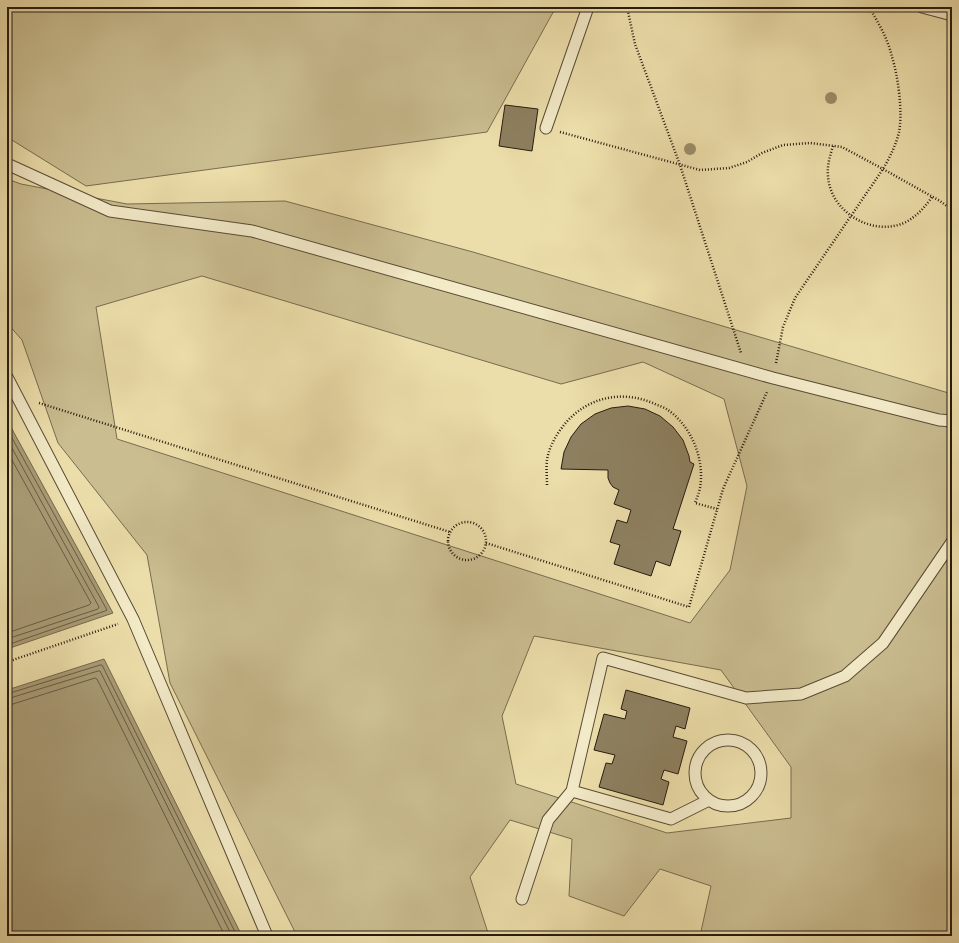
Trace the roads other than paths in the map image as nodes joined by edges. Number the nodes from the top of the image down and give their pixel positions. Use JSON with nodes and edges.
{"nodes":[{"id":1,"x":588,"y":7,"type":"edge"},
{"id":2,"x":922,"y":7,"type":"edge"},
{"id":3,"x":952,"y":15,"type":"edge"},
{"id":4,"x":546,"y":128,"type":"road end"},
{"id":5,"x":7,"y":164,"type":"edge"},
{"id":6,"x":7,"y":377,"type":"edge"},
{"id":7,"x":952,"y":421,"type":"edge"},
{"id":8,"x":952,"y":542,"type":"edge"},
{"id":9,"x":572,"y":791,"type":"junction"},
{"id":10,"x":709,"y":800,"type":"junction"},
{"id":11,"x":522,"y":898,"type":"dead end"},
{"id":12,"x":267,"y":936,"type":"edge"}],
"edges":[{"from":1,"to":4,"type":"lane"},
{"from":2,"to":3,"type":"lane"},
{"from":5,"to":7,"type":"lane"},
{"from":6,"to":12,"type":"lane"},
{"from":8,"to":9,"type":"lane"},
{"from":9,"to":10,"type":"lane"},
{"from":9,"to":11,"type":"lane"},
{"from":10,"to":10,"type":"lane"}]}
